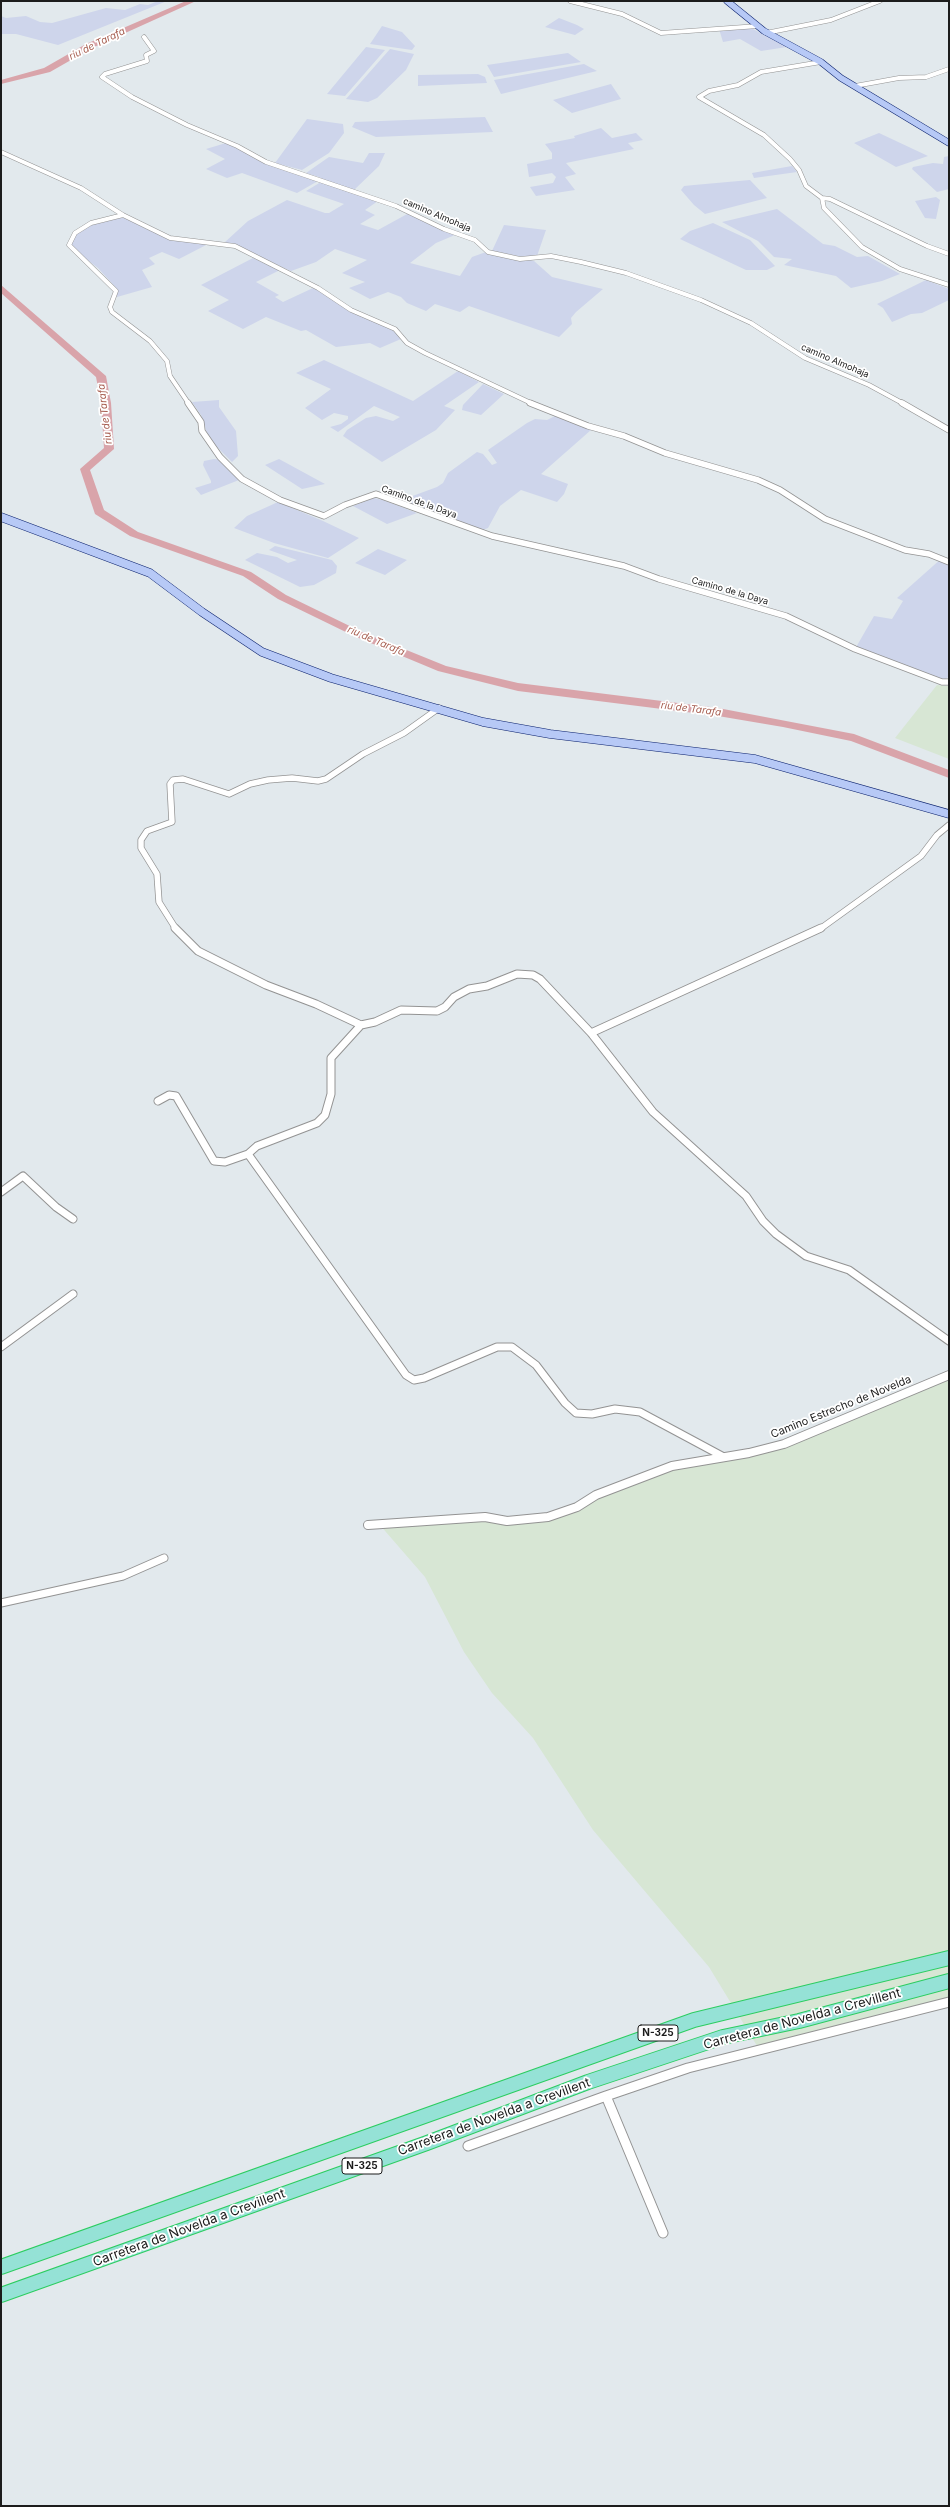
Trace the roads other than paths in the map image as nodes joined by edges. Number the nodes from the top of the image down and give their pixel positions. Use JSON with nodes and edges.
{"nodes":[{"id":1,"x":570,"y":1,"type":"edge"},
{"id":2,"x":727,"y":1,"type":"edge"},
{"id":3,"x":880,"y":1,"type":"edge"},
{"id":4,"x":758,"y":26,"type":"junction"},
{"id":5,"x":766,"y":32,"type":"junction"},
{"id":6,"x":144,"y":37,"type":"dead end"},
{"id":7,"x":821,"y":62,"type":"junction"},
{"id":8,"x":949,"y":69,"type":"edge"},
{"id":9,"x":855,"y":86,"type":"junction"},
{"id":10,"x":949,"y":142,"type":"edge"},
{"id":11,"x":1,"y":152,"type":"edge"},
{"id":12,"x":822,"y":198,"type":"junction"},
{"id":13,"x":123,"y":215,"type":"junction"},
{"id":14,"x":949,"y":254,"type":"edge"},
{"id":15,"x":949,"y":285,"type":"edge"},
{"id":16,"x":949,"y":430,"type":"edge"},
{"id":17,"x":1,"y":517,"type":"edge"},
{"id":18,"x":949,"y":562,"type":"edge"},
{"id":19,"x":949,"y":676,"type":"edge"},
{"id":20,"x":942,"y":682,"type":"junction"},
{"id":21,"x":949,"y":682,"type":"edge"},
{"id":22,"x":439,"y":708,"type":"junction"},
{"id":23,"x":949,"y":814,"type":"edge"},
{"id":24,"x":949,"y":825,"type":"edge"},
{"id":25,"x":361,"y":1025,"type":"junction"},
{"id":26,"x":592,"y":1033,"type":"junction"},
{"id":27,"x":158,"y":1101,"type":"dead end"},
{"id":28,"x":248,"y":1154,"type":"junction"},
{"id":29,"x":1,"y":1192,"type":"edge"},
{"id":30,"x":73,"y":1219,"type":"dead end"},
{"id":31,"x":72,"y":1294,"type":"dead end"},
{"id":32,"x":949,"y":1342,"type":"edge"},
{"id":33,"x":1,"y":1347,"type":"edge"},
{"id":34,"x":949,"y":1375,"type":"edge"},
{"id":35,"x":722,"y":1456,"type":"junction"},
{"id":36,"x":368,"y":1525,"type":"dead end"},
{"id":37,"x":164,"y":1558,"type":"dead end"},
{"id":38,"x":1,"y":1603,"type":"edge"},
{"id":39,"x":949,"y":1958,"type":"edge"},
{"id":40,"x":949,"y":1981,"type":"edge"},
{"id":41,"x":949,"y":2002,"type":"edge"},
{"id":42,"x":606,"y":2096,"type":"junction"},
{"id":43,"x":468,"y":2146,"type":"dead end"},
{"id":44,"x":663,"y":2233,"type":"dead end"},
{"id":45,"x":1,"y":2267,"type":"edge"},
{"id":46,"x":1,"y":2295,"type":"edge"}],
"edges":[{"from":1,"to":4,"type":"street"},
{"from":2,"to":4,"type":"main road"},
{"from":3,"to":5,"type":"street"},
{"from":4,"to":5,"type":"main road"},
{"from":5,"to":7,"type":"main road"},
{"from":6,"to":16,"type":"street","name":"camino Almohaja"},
{"from":7,"to":9,"type":"main road"},
{"from":7,"to":12,"type":"street"},
{"from":8,"to":9,"type":"street"},
{"from":9,"to":10,"type":"main road"},
{"from":11,"to":13,"type":"street"},
{"from":12,"to":14,"type":"street"},
{"from":12,"to":15,"type":"street"},
{"from":13,"to":18,"type":"street"},
{"from":13,"to":20,"type":"street","name":"Camino de la Daya"},
{"from":17,"to":22,"type":"main road"},
{"from":19,"to":20,"type":"street"},
{"from":20,"to":21,"type":"street","name":"Camino de la Daya"},
{"from":22,"to":23,"type":"main road"},
{"from":22,"to":25,"type":"street"},
{"from":24,"to":26,"type":"street"},
{"from":25,"to":26,"type":"street"},
{"from":25,"to":28,"type":"street"},
{"from":26,"to":32,"type":"street"},
{"from":27,"to":28,"type":"street"},
{"from":28,"to":35,"type":"street"},
{"from":29,"to":30,"type":"street"},
{"from":31,"to":33,"type":"street"},
{"from":34,"to":35,"type":"street","name":"Camino Estrecho de Novelda"},
{"from":35,"to":36,"type":"street","name":"Camino Estrecho de Novelda"},
{"from":37,"to":38,"type":"street"},
{"from":39,"to":45,"type":"highway","name":"Carretera de Novelda a Crevillent","number":"N-325"},
{"from":40,"to":46,"type":"highway","name":"Carretera de Novelda a Crevillent","number":"N-325"},
{"from":41,"to":42,"type":"street"},
{"from":42,"to":43,"type":"street"},
{"from":42,"to":44,"type":"street"}]}
